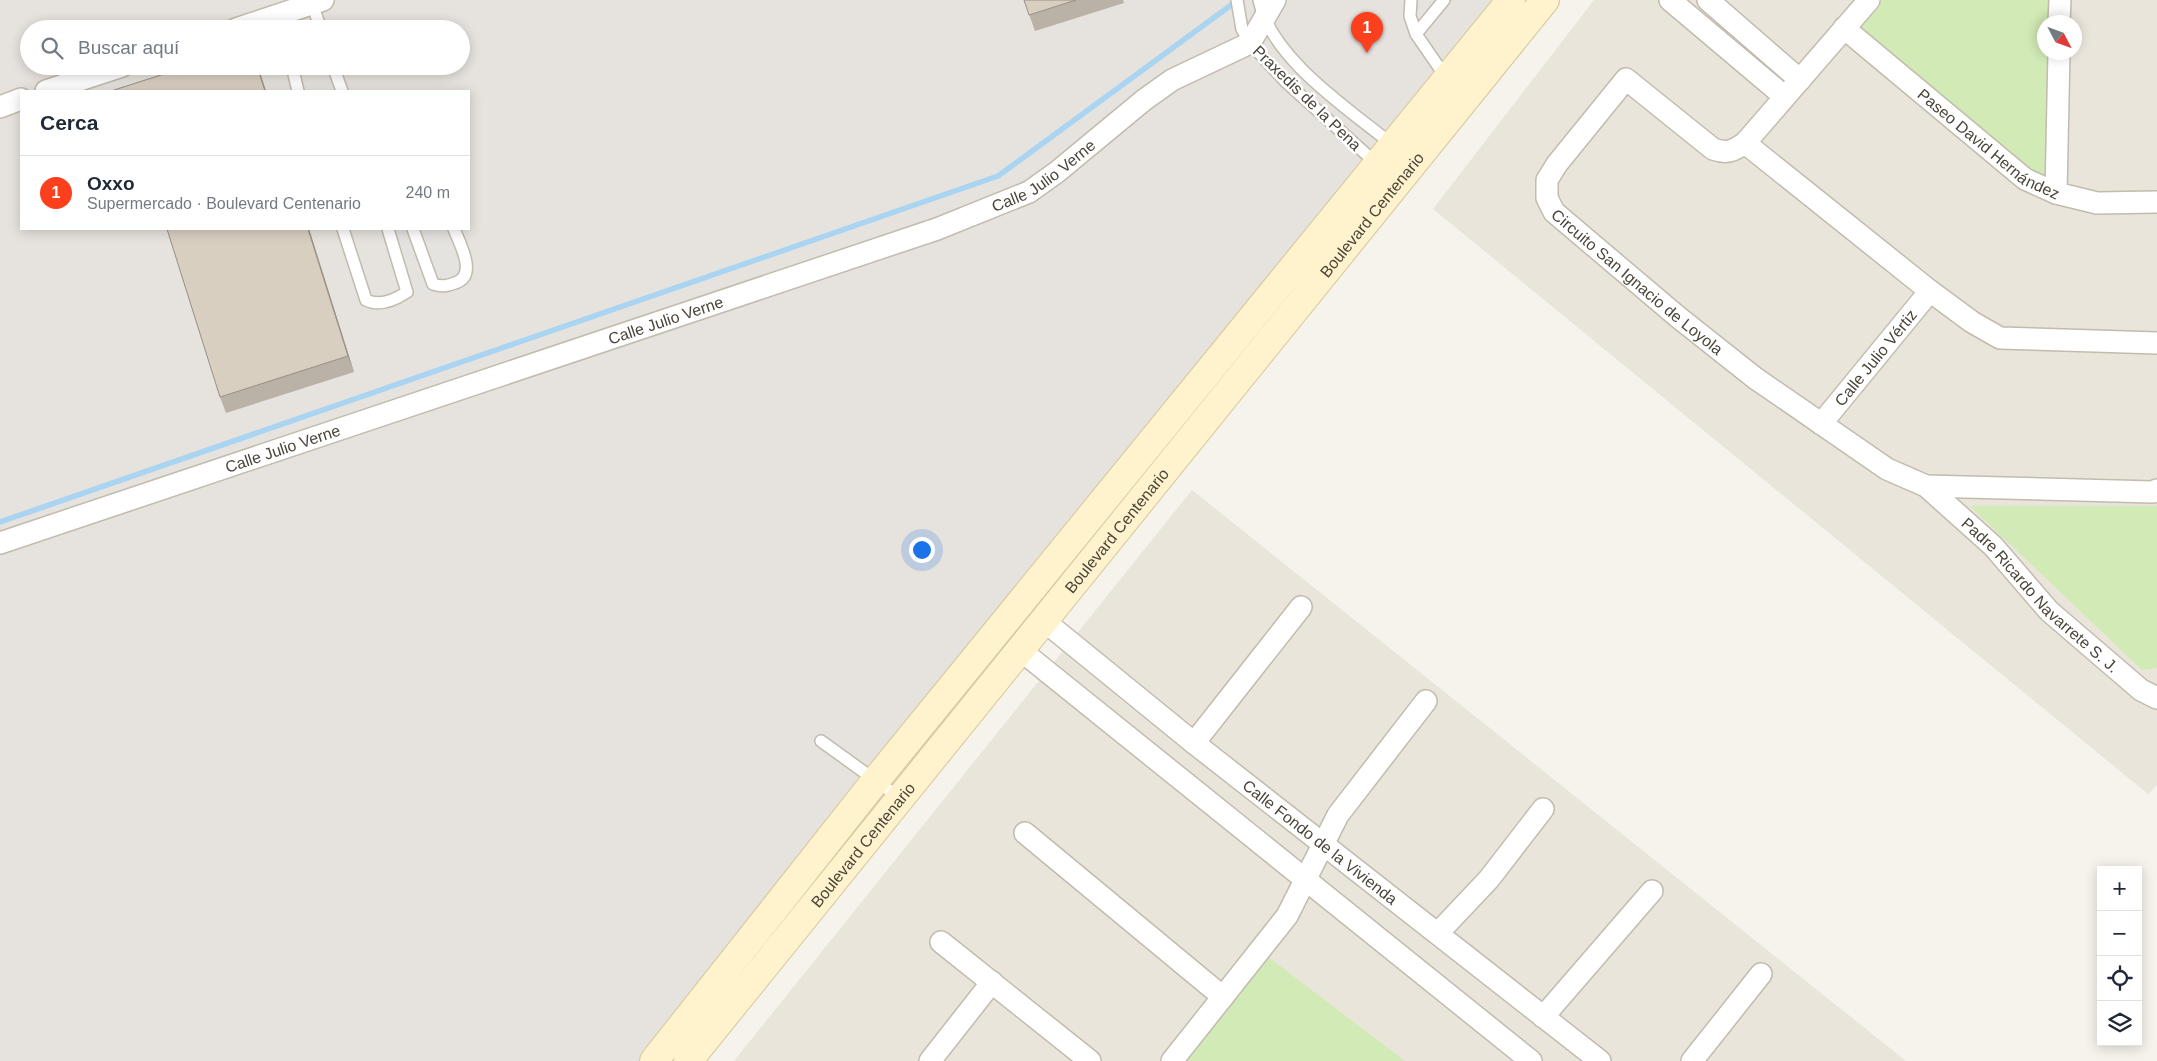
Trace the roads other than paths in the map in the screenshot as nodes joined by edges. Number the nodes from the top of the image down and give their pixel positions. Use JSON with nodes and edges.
{"nodes":[{"id":1,"x":1237,"y":0,"type":"edge"},
{"id":2,"x":1412,"y":0,"type":"edge"},
{"id":3,"x":1444,"y":0,"type":"edge"},
{"id":4,"x":1511,"y":0,"type":"edge"},
{"id":5,"x":1545,"y":0,"type":"edge"},
{"id":6,"x":1670,"y":0,"type":"edge"},
{"id":7,"x":1708,"y":0,"type":"edge"},
{"id":8,"x":2060,"y":0,"type":"edge"},
{"id":9,"x":317,"y":2,"type":"edge"},
{"id":10,"x":1863,"y":2,"type":"edge"},
{"id":11,"x":1264,"y":5,"type":"edge"},
{"id":12,"x":2059,"y":15,"type":"edge"},
{"id":13,"x":263,"y":20,"type":"edge"},
{"id":14,"x":320,"y":20,"type":"edge"},
{"id":15,"x":1844,"y":28,"type":"junction"},
{"id":16,"x":1416,"y":34,"type":"junction"},
{"id":17,"x":1250,"y":43,"type":"junction"},
{"id":18,"x":2059,"y":60,"type":"edge"},
{"id":19,"x":95,"y":75,"type":"edge"},
{"id":20,"x":294,"y":75,"type":"edge"},
{"id":21,"x":336,"y":75,"type":"edge"},
{"id":22,"x":1447,"y":79,"type":"junction"},
{"id":23,"x":1800,"y":80,"type":"junction"},
{"id":24,"x":49,"y":90,"type":"edge"},
{"id":25,"x":298,"y":90,"type":"edge"},
{"id":26,"x":342,"y":90,"type":"edge"},
{"id":27,"x":1785,"y":97,"type":"junction"},
{"id":28,"x":20,"y":100,"type":"edge"},
{"id":29,"x":0,"y":106,"type":"edge"},
{"id":30,"x":1745,"y":143,"type":"junction"},
{"id":31,"x":1396,"y":165,"type":"junction"},
{"id":32,"x":2056,"y":193,"type":"junction"},
{"id":33,"x":2157,"y":202,"type":"edge"},
{"id":34,"x":343,"y":230,"type":"edge"},
{"id":35,"x":388,"y":230,"type":"edge"},
{"id":36,"x":413,"y":230,"type":"edge"},
{"id":37,"x":454,"y":230,"type":"edge"},
{"id":38,"x":1930,"y":291,"type":"junction"},
{"id":39,"x":2157,"y":343,"type":"edge"},
{"id":40,"x":1821,"y":424,"type":"junction"},
{"id":41,"x":1140,"y":455,"type":"junction"},
{"id":42,"x":1163,"y":473,"type":"junction"},
{"id":43,"x":1926,"y":486,"type":"junction"},
{"id":44,"x":2157,"y":490,"type":"edge"},
{"id":45,"x":1085,"y":523,"type":"junction"},
{"id":46,"x":0,"y":543,"type":"edge"},
{"id":47,"x":1301,"y":607,"type":"dead end"},
{"id":48,"x":1042,"y":620,"type":"junction"},
{"id":49,"x":1019,"y":649,"type":"junction"},
{"id":50,"x":2157,"y":698,"type":"edge"},
{"id":51,"x":1426,"y":701,"type":"dead end"},
{"id":52,"x":821,"y":741,"type":"dead end"},
{"id":53,"x":1194,"y":743,"type":"junction"},
{"id":54,"x":876,"y":780,"type":"junction"},
{"id":55,"x":900,"y":798,"type":"junction"},
{"id":56,"x":1543,"y":809,"type":"dead end"},
{"id":57,"x":1025,"y":834,"type":"dead end"},
{"id":58,"x":1324,"y":844,"type":"junction"},
{"id":59,"x":1305,"y":879,"type":"junction"},
{"id":60,"x":1652,"y":890,"type":"dead end"},
{"id":61,"x":1438,"y":933,"type":"junction"},
{"id":62,"x":940,"y":942,"type":"dead end"},
{"id":63,"x":1761,"y":974,"type":"dead end"},
{"id":64,"x":992,"y":982,"type":"junction"},
{"id":65,"x":1223,"y":997,"type":"junction"},
{"id":66,"x":1543,"y":1017,"type":"junction"},
{"id":67,"x":676,"y":1034,"type":"junction"},
{"id":68,"x":1577,"y":1054,"type":"edge"},
{"id":69,"x":692,"y":1056,"type":"edge"},
{"id":70,"x":654,"y":1061,"type":"edge"},
{"id":71,"x":930,"y":1061,"type":"edge"},
{"id":72,"x":1090,"y":1061,"type":"edge"},
{"id":73,"x":1172,"y":1061,"type":"edge"},
{"id":74,"x":1530,"y":1061,"type":"edge"},
{"id":75,"x":1600,"y":1061,"type":"edge"},
{"id":76,"x":1692,"y":1061,"type":"edge"}],
"edges":[{"from":1,"to":17,"type":"lane","name":"Praxedis de la Pena"},
{"from":2,"to":16,"type":"lane"},
{"from":3,"to":16,"type":"lane"},
{"from":4,"to":22,"type":"main road","name":"Boulevard Centenario"},
{"from":5,"to":31,"type":"main road","name":"Boulevard Centenario"},
{"from":6,"to":27,"type":"street"},
{"from":7,"to":23,"type":"street"},
{"from":8,"to":12,"type":"street"},
{"from":9,"to":13,"type":"street"},
{"from":9,"to":14,"type":"lane"},
{"from":10,"to":15,"type":"street"},
{"from":11,"to":17,"type":"street"},
{"from":11,"to":31,"type":"lane","name":"Praxedis de la Pena"},
{"from":15,"to":23,"type":"street"},
{"from":15,"to":32,"type":"street","name":"Paseo David Hernández"},
{"from":16,"to":22,"type":"lane"},
{"from":17,"to":31,"type":"lane","name":"Praxedis de la Pena"},
{"from":17,"to":46,"type":"street","name":"Calle Julio Verne"},
{"from":18,"to":32,"type":"street"},
{"from":19,"to":24,"type":"street"},
{"from":20,"to":25,"type":"lane"},
{"from":21,"to":26,"type":"lane"},
{"from":22,"to":31,"type":"main road","name":"Boulevard Centenario"},
{"from":23,"to":27,"type":"street"},
{"from":27,"to":30,"type":"street"},
{"from":28,"to":29,"type":"street"},
{"from":30,"to":38,"type":"street"},
{"from":30,"to":40,"type":"street","name":"Circuito San Ignacio de Loyola"},
{"from":31,"to":41,"type":"main road","name":"Boulevard Centenario"},
{"from":31,"to":42,"type":"main road","name":"Boulevard Centenario"},
{"from":32,"to":33,"type":"street","name":"Paseo David Hernández"},
{"from":34,"to":35,"type":"lane"},
{"from":36,"to":37,"type":"lane"},
{"from":38,"to":39,"type":"street"},
{"from":38,"to":40,"type":"street","name":"Calle Julio Vértiz"},
{"from":40,"to":43,"type":"street","name":"Circuito San Ignacio de Loyola"},
{"from":41,"to":42,"type":"main road"},
{"from":41,"to":45,"type":"main road","name":"Boulevard Centenario"},
{"from":42,"to":48,"type":"main road","name":"Boulevard Centenario"},
{"from":43,"to":44,"type":"street"},
{"from":43,"to":50,"type":"street","name":"Padre Ricardo Navarrete S. J."},
{"from":45,"to":49,"type":"main road"},
{"from":45,"to":54,"type":"main road","name":"Boulevard Centenario"},
{"from":47,"to":53,"type":"street"},
{"from":48,"to":49,"type":"main road","name":"Boulevard Centenario"},
{"from":48,"to":53,"type":"street","name":"Calle Fondo de la Vivienda"},
{"from":49,"to":55,"type":"main road","name":"Boulevard Centenario"},
{"from":49,"to":59,"type":"street"},
{"from":51,"to":58,"type":"street"},
{"from":52,"to":54,"type":"lane"},
{"from":53,"to":58,"type":"street","name":"Calle Fondo de la Vivienda"},
{"from":54,"to":55,"type":"lane"},
{"from":54,"to":67,"type":"main road","name":"Boulevard Centenario"},
{"from":55,"to":69,"type":"main road","name":"Boulevard Centenario"},
{"from":56,"to":61,"type":"street"},
{"from":57,"to":65,"type":"street"},
{"from":58,"to":59,"type":"street"},
{"from":58,"to":61,"type":"street","name":"Calle Fondo de la Vivienda"},
{"from":59,"to":65,"type":"street"},
{"from":59,"to":74,"type":"street"},
{"from":60,"to":66,"type":"street"},
{"from":61,"to":66,"type":"street","name":"Calle Fondo de la Vivienda"},
{"from":62,"to":64,"type":"street"},
{"from":63,"to":76,"type":"street"},
{"from":64,"to":71,"type":"street"},
{"from":64,"to":72,"type":"street"},
{"from":65,"to":73,"type":"street"},
{"from":66,"to":68,"type":"street","name":"Calle Fondo de la Vivienda"},
{"from":67,"to":69,"type":"main road"},
{"from":67,"to":70,"type":"main road","name":"Boulevard Centenario"},
{"from":68,"to":75,"type":"street","name":"Calle Fondo de la Vivienda"}]}
